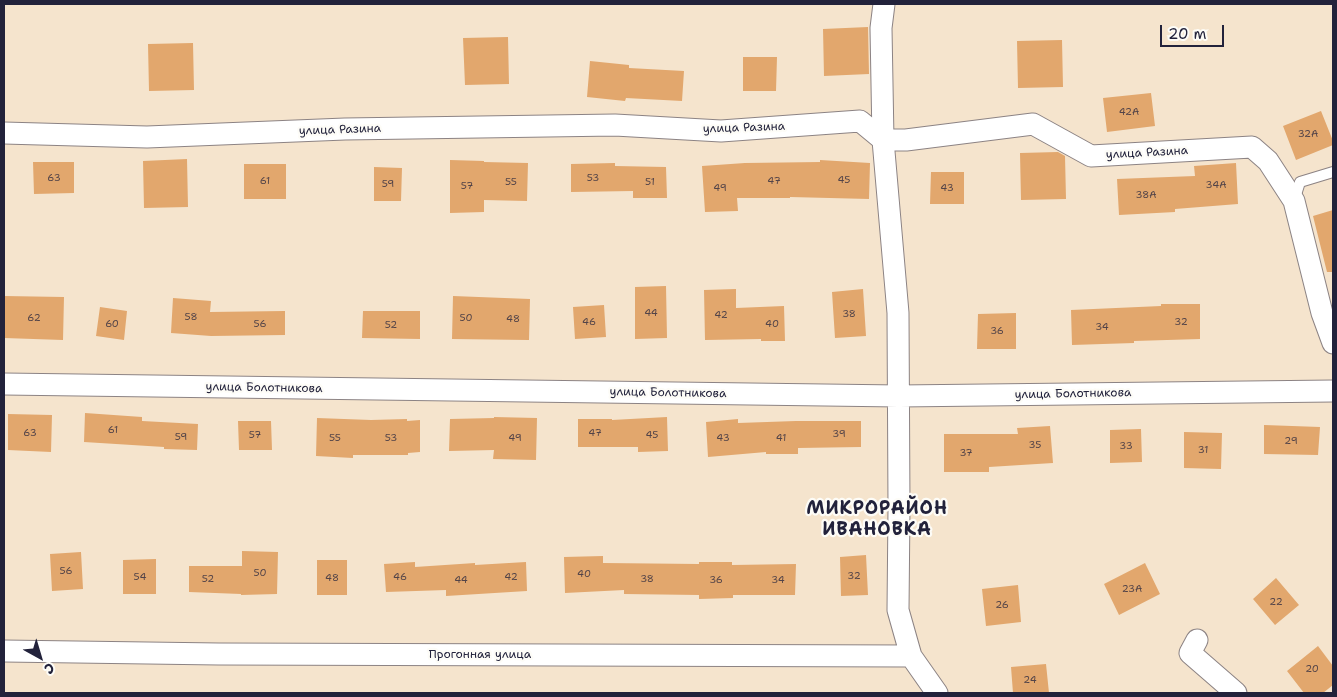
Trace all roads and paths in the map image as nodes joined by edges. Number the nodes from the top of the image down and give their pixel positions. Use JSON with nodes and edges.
{"nodes":[{"id":1,"x":884,"y":4,"type":"edge"},
{"id":2,"x":4,"y":133,"type":"edge"},
{"id":3,"x":883,"y":140,"type":"junction"},
{"id":4,"x":1333,"y":172,"type":"edge"},
{"id":5,"x":1294,"y":201,"type":"junction"},
{"id":6,"x":1333,"y":343,"type":"edge"},
{"id":7,"x":4,"y":384,"type":"edge"},
{"id":8,"x":1333,"y":391,"type":"edge"},
{"id":9,"x":899,"y":396,"type":"junction"},
{"id":10,"x":1197,"y":640,"type":"dead end"},
{"id":11,"x":4,"y":651,"type":"edge"},
{"id":12,"x":911,"y":656,"type":"junction"},
{"id":13,"x":937,"y":693,"type":"edge"},
{"id":14,"x":1236,"y":693,"type":"edge"}],
"edges":[{"from":1,"to":3,"type":"street"},
{"from":2,"to":3,"type":"street","name":"улица Разина"},
{"from":3,"to":5,"type":"street","name":"улица Разина"},
{"from":3,"to":9,"type":"street"},
{"from":4,"to":5,"type":"lane"},
{"from":5,"to":6,"type":"street","name":"улица Разина"},
{"from":7,"to":9,"type":"street","name":"улица Болотникова"},
{"from":8,"to":9,"type":"street","name":"улица Болотникова"},
{"from":9,"to":12,"type":"street"},
{"from":10,"to":14,"type":"street"},
{"from":11,"to":12,"type":"street","name":"Прогонная улица"},
{"from":12,"to":13,"type":"street"}]}
